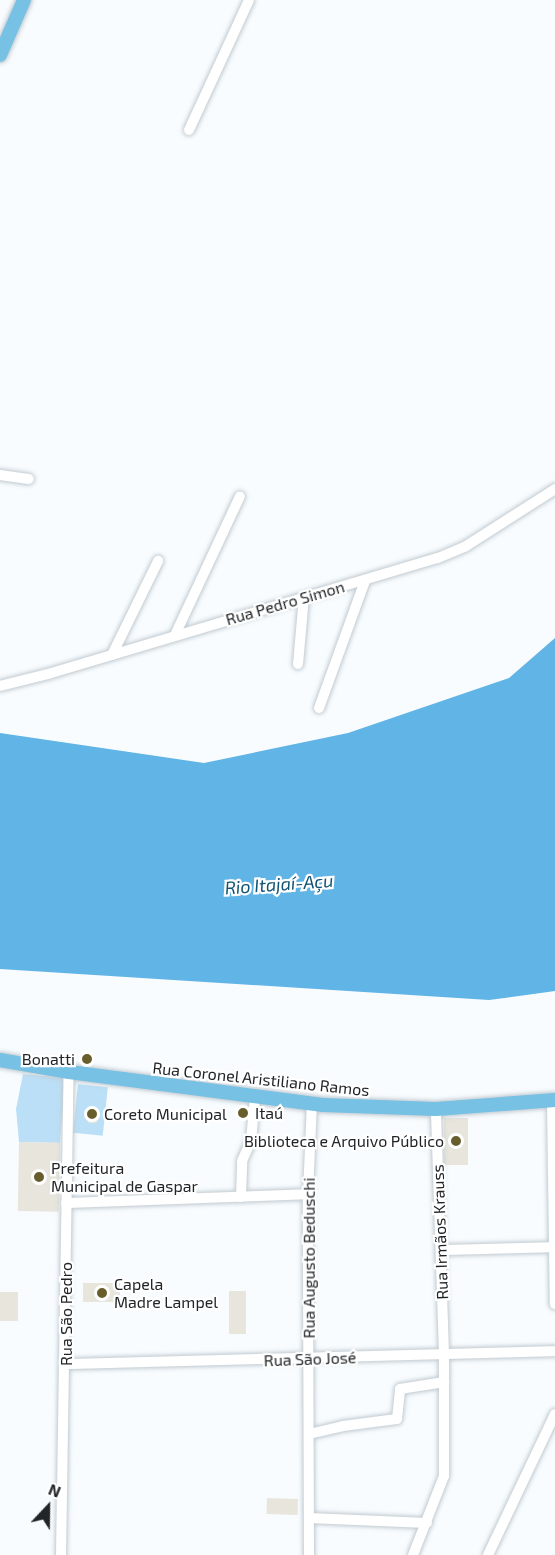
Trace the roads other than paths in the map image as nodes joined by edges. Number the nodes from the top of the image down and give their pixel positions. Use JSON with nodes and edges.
{"nodes":[{"id":1,"x":24,"y":0,"type":"edge"},
{"id":2,"x":249,"y":0,"type":"edge"},
{"id":3,"x":0,"y":55,"type":"edge"},
{"id":4,"x":189,"y":130,"type":"dead end"},
{"id":5,"x":0,"y":475,"type":"edge"},
{"id":6,"x":29,"y":479,"type":"dead end"},
{"id":7,"x":555,"y":489,"type":"edge"},
{"id":8,"x":240,"y":496,"type":"dead end"},
{"id":9,"x":158,"y":561,"type":"dead end"},
{"id":10,"x":364,"y":581,"type":"junction"},
{"id":11,"x":304,"y":597,"type":"junction"},
{"id":12,"x":175,"y":635,"type":"junction"},
{"id":13,"x":112,"y":655,"type":"junction"},
{"id":14,"x":298,"y":664,"type":"dead end"},
{"id":15,"x":0,"y":686,"type":"edge"},
{"id":16,"x":319,"y":708,"type":"dead end"},
{"id":17,"x":0,"y":1060,"type":"edge"},
{"id":18,"x":69,"y":1072,"type":"junction"},
{"id":19,"x":255,"y":1097,"type":"junction"},
{"id":20,"x":553,"y":1100,"type":"edge"},
{"id":21,"x":312,"y":1104,"type":"junction"},
{"id":22,"x":436,"y":1109,"type":"junction"},
{"id":23,"x":308,"y":1194,"type":"junction"},
{"id":24,"x":241,"y":1197,"type":"junction"},
{"id":25,"x":66,"y":1203,"type":"junction"},
{"id":26,"x":554,"y":1247,"type":"edge"},
{"id":27,"x":441,"y":1250,"type":"junction"},
{"id":28,"x":555,"y":1304,"type":"edge"},
{"id":29,"x":555,"y":1351,"type":"edge"},
{"id":30,"x":444,"y":1354,"type":"junction"},
{"id":31,"x":309,"y":1359,"type":"junction"},
{"id":32,"x":66,"y":1364,"type":"junction"},
{"id":33,"x":444,"y":1382,"type":"junction"},
{"id":34,"x":555,"y":1414,"type":"edge"},
{"id":35,"x":309,"y":1434,"type":"junction"},
{"id":36,"x":309,"y":1518,"type":"junction"},
{"id":37,"x":427,"y":1523,"type":"junction"},
{"id":38,"x":61,"y":1555,"type":"edge"},
{"id":39,"x":309,"y":1555,"type":"edge"},
{"id":40,"x":414,"y":1555,"type":"edge"},
{"id":41,"x":488,"y":1555,"type":"edge"}],
"edges":[{"from":1,"to":3,"type":"main road"},
{"from":2,"to":4,"type":"street"},
{"from":5,"to":6,"type":"street"},
{"from":7,"to":10,"type":"street","name":"Rua Pedro Simon"},
{"from":8,"to":12,"type":"street"},
{"from":9,"to":13,"type":"street"},
{"from":10,"to":11,"type":"street","name":"Rua Pedro Simon"},
{"from":10,"to":16,"type":"street"},
{"from":11,"to":12,"type":"street","name":"Rua Pedro Simon"},
{"from":11,"to":14,"type":"street"},
{"from":12,"to":13,"type":"street","name":"Rua Pedro Simon"},
{"from":13,"to":15,"type":"street","name":"Rua Pedro Simon"},
{"from":17,"to":18,"type":"main road","name":"Rua Coronel Aristiliano Ramos"},
{"from":18,"to":19,"type":"main road","name":"Rua Coronel Aristiliano Ramos"},
{"from":18,"to":25,"type":"street","name":"Rua São Pedro"},
{"from":19,"to":21,"type":"main road","name":"Rua Coronel Aristiliano Ramos"},
{"from":19,"to":24,"type":"street"},
{"from":20,"to":22,"type":"main road","name":"Rua Coronel Aristiliano Ramos"},
{"from":20,"to":26,"type":"street"},
{"from":21,"to":22,"type":"main road","name":"Rua Coronel Aristiliano Ramos"},
{"from":21,"to":23,"type":"street","name":"Rua Augusto Beduschi"},
{"from":22,"to":27,"type":"street","name":"Rua Irmãos Krauss"},
{"from":23,"to":24,"type":"street"},
{"from":23,"to":31,"type":"street","name":"Rua Augusto Beduschi"},
{"from":24,"to":25,"type":"street"},
{"from":25,"to":32,"type":"street","name":"Rua São Pedro"},
{"from":26,"to":27,"type":"street"},
{"from":26,"to":28,"type":"street"},
{"from":27,"to":30,"type":"street","name":"Rua Irmãos Krauss"},
{"from":29,"to":30,"type":"street","name":"Rua São José"},
{"from":30,"to":31,"type":"street","name":"Rua São José"},
{"from":30,"to":33,"type":"street","name":"Rua Irmãos Krauss"},
{"from":31,"to":32,"type":"street","name":"Rua São José"},
{"from":31,"to":35,"type":"street","name":"Rua Augusto Beduschi"},
{"from":32,"to":38,"type":"street","name":"Rua São Pedro"},
{"from":33,"to":35,"type":"street"},
{"from":33,"to":37,"type":"street","name":"Rua Irmãos Krauss"},
{"from":34,"to":41,"type":"street"},
{"from":35,"to":36,"type":"street","name":"Rua Augusto Beduschi"},
{"from":36,"to":37,"type":"street"},
{"from":36,"to":39,"type":"street","name":"Rua Augusto Beduschi"},
{"from":37,"to":40,"type":"street","name":"Rua Irmãos Krauss"}]}
